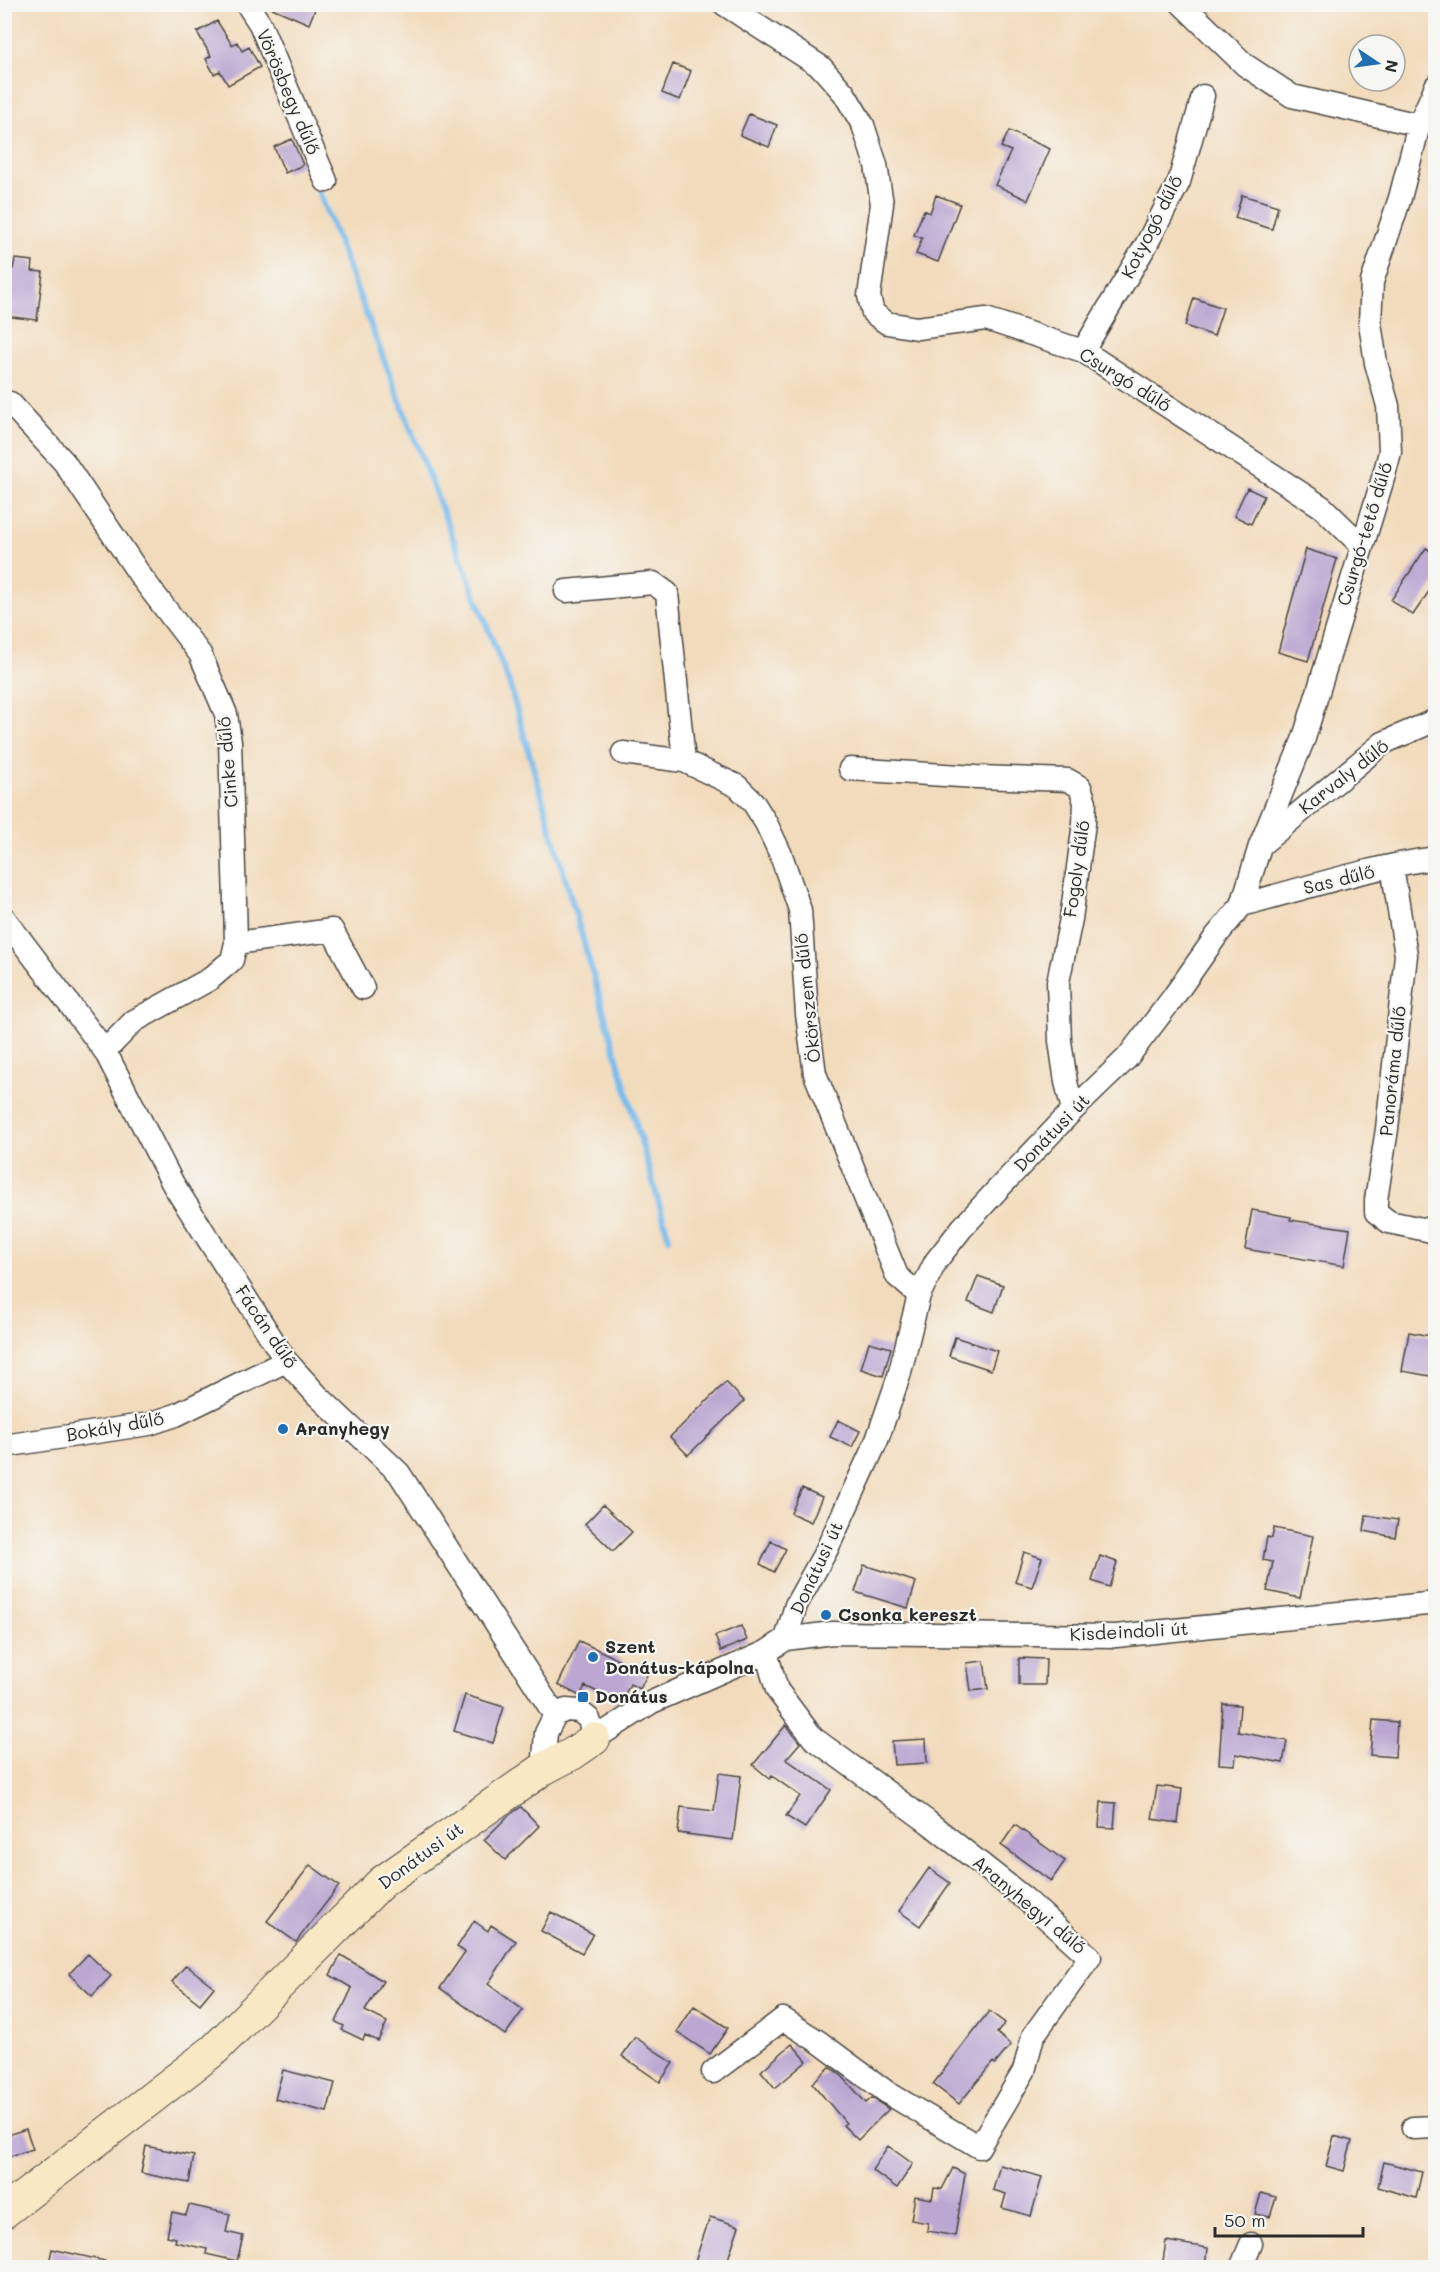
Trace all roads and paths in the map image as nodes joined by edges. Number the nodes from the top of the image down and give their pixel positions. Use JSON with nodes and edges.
{"nodes":[{"id":1,"x":247,"y":4,"type":"edge"},
{"id":2,"x":724,"y":4,"type":"edge"},
{"id":3,"x":1182,"y":4,"type":"edge"},
{"id":4,"x":1436,"y":86,"type":"edge"},
{"id":5,"x":1203,"y":96,"type":"dead end"},
{"id":6,"x":1419,"y":125,"type":"junction"},
{"id":7,"x":326,"y":181,"type":"dead end"},
{"id":8,"x":1083,"y":351,"type":"junction"},
{"id":9,"x":10,"y":402,"type":"dead end"},
{"id":10,"x":1362,"y":546,"type":"junction"},
{"id":11,"x":566,"y":591,"type":"dead end"},
{"id":12,"x":1436,"y":720,"type":"edge"},
{"id":13,"x":623,"y":753,"type":"dead end"},
{"id":14,"x":684,"y":761,"type":"junction"},
{"id":15,"x":850,"y":770,"type":"dead end"},
{"id":16,"x":1260,"y":846,"type":"junction"},
{"id":17,"x":1436,"y":858,"type":"edge"},
{"id":18,"x":1392,"y":866,"type":"junction"},
{"id":19,"x":1242,"y":905,"type":"junction"},
{"id":20,"x":4,"y":918,"type":"edge"},
{"id":21,"x":236,"y":943,"type":"junction"},
{"id":22,"x":363,"y":988,"type":"dead end"},
{"id":23,"x":105,"y":1051,"type":"junction"},
{"id":24,"x":1073,"y":1110,"type":"junction"},
{"id":25,"x":1436,"y":1232,"type":"edge"},
{"id":26,"x":919,"y":1295,"type":"junction"},
{"id":27,"x":286,"y":1362,"type":"junction"},
{"id":28,"x":4,"y":1446,"type":"edge"},
{"id":29,"x":1436,"y":1603,"type":"edge"},
{"id":30,"x":786,"y":1640,"type":"junction"},
{"id":31,"x":766,"y":1652,"type":"junction"},
{"id":32,"x":555,"y":1715,"type":"junction"},
{"id":33,"x":594,"y":1738,"type":"junction"},
{"id":34,"x":543,"y":1769,"type":"junction"},
{"id":35,"x":713,"y":2072,"type":"dead end"},
{"id":36,"x":4,"y":2212,"type":"edge"},
{"id":37,"x":1251,"y":2244,"type":"dead end"},
{"id":38,"x":1241,"y":2268,"type":"edge"}],
"edges":[{"from":1,"to":7,"type":"street","name":"Vörösbegy dűlő"},
{"from":2,"to":8,"type":"street","name":"Csurgó dűlő"},
{"from":3,"to":6,"type":"street"},
{"from":4,"to":6,"type":"street","name":"Csurgó-tető dűlő"},
{"from":5,"to":8,"type":"street","name":"Kotyogó dűlő"},
{"from":6,"to":10,"type":"street","name":"Csurgó-tető dűlő"},
{"from":8,"to":10,"type":"street","name":"Csurgó dűlő"},
{"from":9,"to":21,"type":"street","name":"Cinke dűlő"},
{"from":10,"to":16,"type":"street","name":"Csurgó-tető dűlő"},
{"from":11,"to":14,"type":"street"},
{"from":12,"to":16,"type":"street","name":"Karvaly dűlő"},
{"from":13,"to":14,"type":"street","name":"Ökörszem dűlő"},
{"from":14,"to":26,"type":"street","name":"Ökörszem dűlő"},
{"from":15,"to":24,"type":"street","name":"Fogoly dűlő"},
{"from":16,"to":19,"type":"street","name":"Csurgó-tető dűlő"},
{"from":17,"to":18,"type":"street","name":"Sas dűlő"},
{"from":18,"to":19,"type":"street","name":"Sas dűlő"},
{"from":18,"to":25,"type":"street","name":"Panoráma dűlő"},
{"from":19,"to":24,"type":"street","name":"Donátusi út"},
{"from":20,"to":23,"type":"street","name":"Fácán dűlő"},
{"from":21,"to":22,"type":"street"},
{"from":21,"to":23,"type":"street","name":"Cinke dűlő"},
{"from":23,"to":27,"type":"street","name":"Fácán dűlő"},
{"from":24,"to":26,"type":"street","name":"Donátusi út"},
{"from":26,"to":30,"type":"street","name":"Donátusi út"},
{"from":27,"to":28,"type":"street","name":"Bokály dűlő"},
{"from":27,"to":32,"type":"street","name":"Fácán dűlő"},
{"from":29,"to":30,"type":"street","name":"Kisdeindoli út"},
{"from":30,"to":31,"type":"street","name":"Donátusi út"},
{"from":31,"to":33,"type":"street","name":"Donátusi út"},
{"from":31,"to":35,"type":"street","name":"Aranyhegyi dűlő"},
{"from":32,"to":33,"type":"street"},
{"from":32,"to":34,"type":"street"},
{"from":33,"to":34,"type":"street","name":"Donátusi út"},
{"from":34,"to":36,"type":"street","name":"Donátusi út"},
{"from":37,"to":38,"type":"street"}]}
